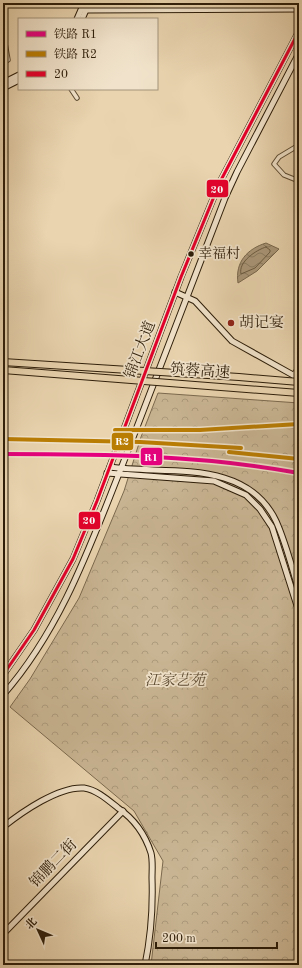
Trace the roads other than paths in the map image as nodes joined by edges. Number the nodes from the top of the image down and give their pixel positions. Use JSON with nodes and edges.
{"nodes":[{"id":1,"x":89,"y":3,"type":"edge"},
{"id":2,"x":84,"y":7,"type":"edge"},
{"id":3,"x":299,"y":9,"type":"edge"},
{"id":4,"x":79,"y":18,"type":"edge"},
{"id":5,"x":3,"y":32,"type":"edge"},
{"id":6,"x":299,"y":32,"type":"edge"},
{"id":7,"x":299,"y":53,"type":"edge"},
{"id":8,"x":3,"y":61,"type":"edge"},
{"id":9,"x":18,"y":76,"type":"edge"},
{"id":10,"x":18,"y":80,"type":"edge"},
{"id":11,"x":3,"y":83,"type":"edge"},
{"id":12,"x":3,"y":88,"type":"edge"},
{"id":13,"x":72,"y":90,"type":"edge"},
{"id":14,"x":77,"y":98,"type":"dead end"},
{"id":15,"x":299,"y":145,"type":"edge"},
{"id":16,"x":299,"y":181,"type":"edge"},
{"id":17,"x":176,"y":292,"type":"junction"},
{"id":18,"x":186,"y":298,"type":"junction"},
{"id":19,"x":3,"y":362,"type":"edge"},
{"id":20,"x":299,"y":367,"type":"edge"},
{"id":21,"x":3,"y":370,"type":"edge"},
{"id":22,"x":294,"y":375,"type":"junction"},
{"id":23,"x":299,"y":382,"type":"edge"},
{"id":24,"x":299,"y":394,"type":"edge"},
{"id":25,"x":110,"y":466,"type":"junction"},
{"id":26,"x":121,"y":468,"type":"junction"},
{"id":27,"x":107,"y":473,"type":"junction"},
{"id":28,"x":119,"y":474,"type":"junction"},
{"id":29,"x":290,"y":564,"type":"junction"},
{"id":30,"x":285,"y":566,"type":"junction"},
{"id":31,"x":299,"y":591,"type":"edge"},
{"id":32,"x":299,"y":612,"type":"edge"},
{"id":33,"x":3,"y":675,"type":"edge"},
{"id":34,"x":3,"y":695,"type":"edge"},
{"id":35,"x":123,"y":811,"type":"junction"},
{"id":36,"x":3,"y":827,"type":"edge"},
{"id":37,"x":3,"y":934,"type":"edge"},
{"id":38,"x":145,"y":965,"type":"edge"}],
"edges":[{"from":1,"to":2,"type":"street"},
{"from":2,"to":3,"type":"street"},
{"from":2,"to":4,"type":"street"},
{"from":5,"to":8,"type":"street"},
{"from":6,"to":17,"type":"street","name":"锦江大道"},
{"from":7,"to":18,"type":"street","name":"锦江大道"},
{"from":9,"to":11,"type":"street"},
{"from":10,"to":12,"type":"street"},
{"from":13,"to":14,"type":"street"},
{"from":15,"to":16,"type":"street"},
{"from":17,"to":18,"type":"street"},
{"from":17,"to":25,"type":"street","name":"锦江大道"},
{"from":18,"to":22,"type":"street"},
{"from":18,"to":26,"type":"street","name":"锦江大道"},
{"from":19,"to":23,"type":"highway","name":"筑蓉高速","bridge":true},
{"from":20,"to":22,"type":"street"},
{"from":21,"to":24,"type":"highway","name":"筑蓉高速","bridge":true},
{"from":22,"to":23,"type":"street"},
{"from":25,"to":26,"type":"street"},
{"from":25,"to":27,"type":"street","name":"锦江大道"},
{"from":26,"to":28,"type":"street","name":"锦江大道"},
{"from":26,"to":29,"type":"street"},
{"from":27,"to":28,"type":"street"},
{"from":27,"to":33,"type":"street","name":"锦江大道"},
{"from":28,"to":30,"type":"street"},
{"from":28,"to":34,"type":"street","name":"锦江大道"},
{"from":29,"to":30,"type":"street"},
{"from":29,"to":31,"type":"street"},
{"from":30,"to":32,"type":"street"},
{"from":35,"to":36,"type":"street"},
{"from":35,"to":37,"type":"street","name":"锦鹏二街"},
{"from":35,"to":38,"type":"street"}]}
